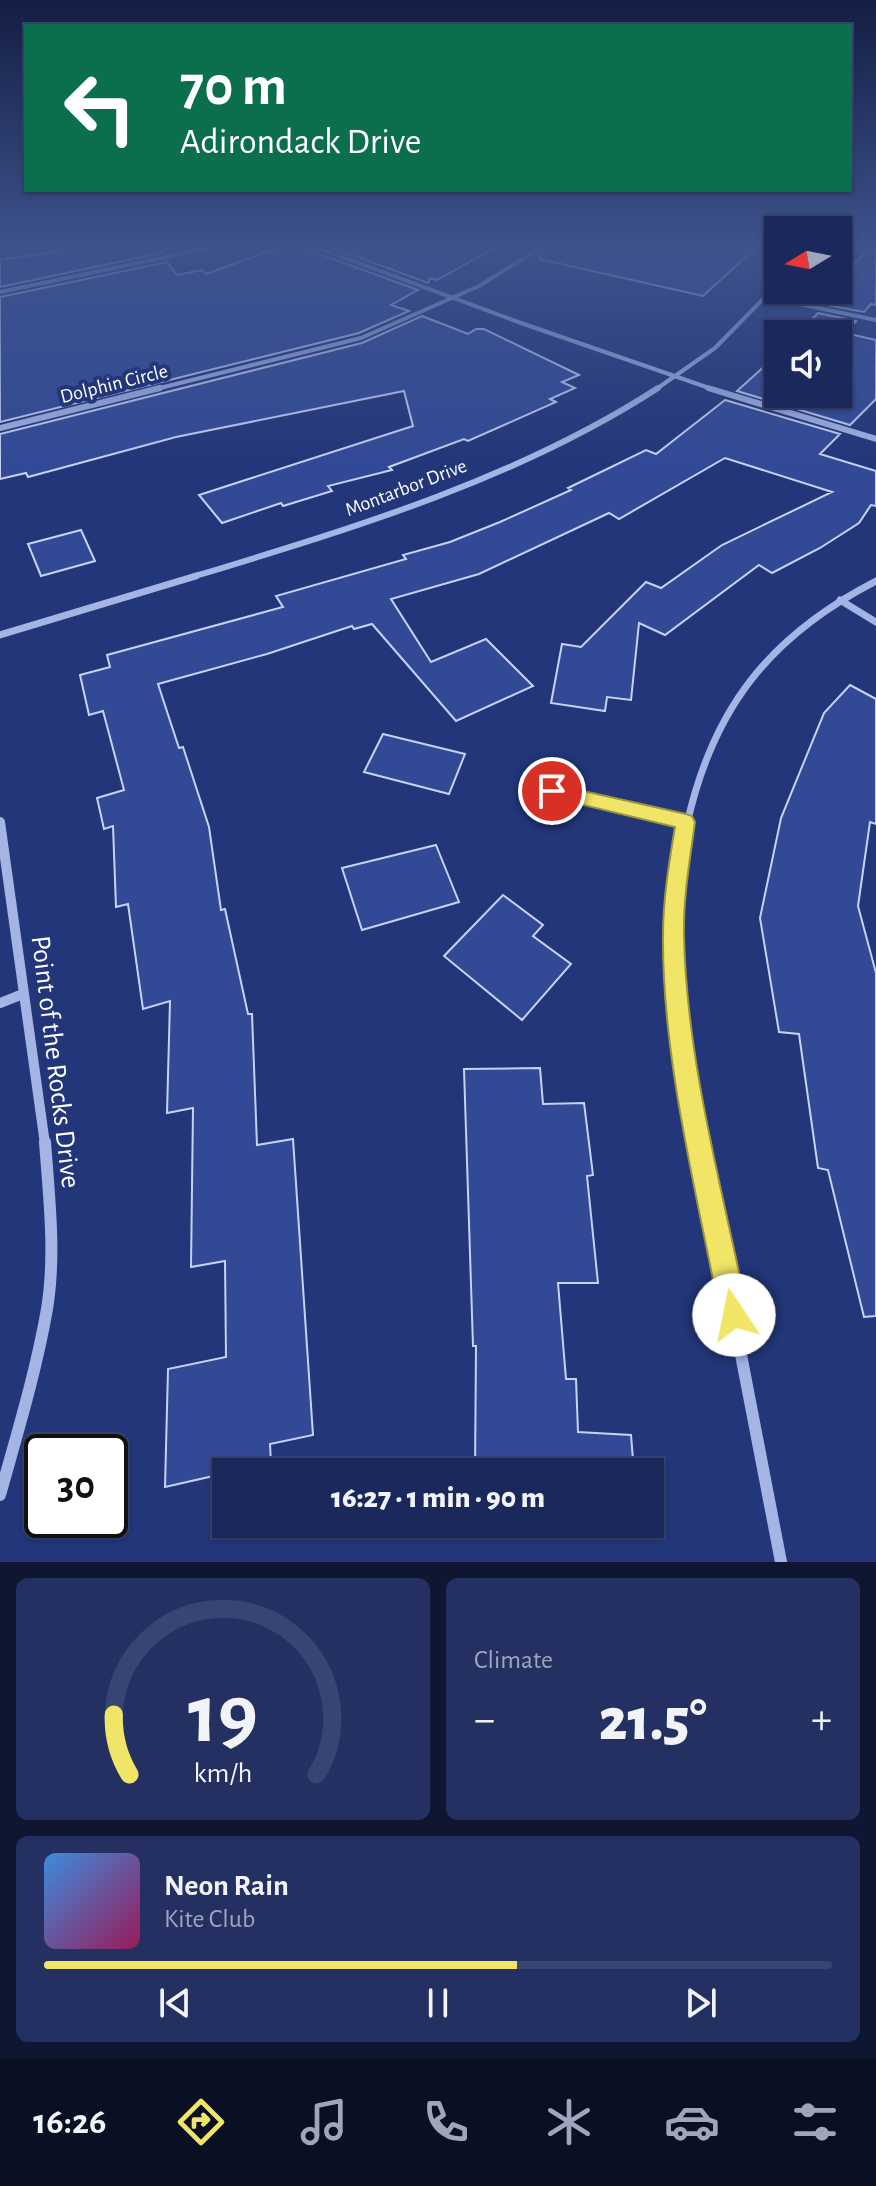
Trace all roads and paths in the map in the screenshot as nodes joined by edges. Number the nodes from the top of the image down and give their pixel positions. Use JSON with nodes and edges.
{"nodes":[{"id":1,"x":405,"y":318,"type":"edge"},
{"id":2,"x":509,"y":318,"type":"edge"},
{"id":3,"x":746,"y":318,"type":"edge"},
{"id":4,"x":675,"y":376,"type":"junction"},
{"id":5,"x":0,"y":428,"type":"edge"},
{"id":6,"x":876,"y":439,"type":"edge"},
{"id":7,"x":876,"y":581,"type":"edge"},
{"id":8,"x":840,"y":600,"type":"junction"},
{"id":9,"x":876,"y":622,"type":"edge"},
{"id":10,"x":0,"y":635,"type":"edge"},
{"id":11,"x":552,"y":791,"type":"dead end"},
{"id":12,"x":0,"y":821,"type":"edge"},
{"id":13,"x":686,"y":822,"type":"junction"},
{"id":14,"x":23,"y":994,"type":"junction"},
{"id":15,"x":0,"y":1003,"type":"edge"},
{"id":16,"x":0,"y":1495,"type":"edge"},
{"id":17,"x":781,"y":1562,"type":"edge"}],
"edges":[{"from":1,"to":5,"type":"street","name":"Dolphin Circle"},
{"from":2,"to":4,"type":"street"},
{"from":3,"to":4,"type":"street","name":"Montarbor Drive"},
{"from":4,"to":6,"type":"street"},
{"from":4,"to":10,"type":"street","name":"Montarbor Drive"},
{"from":7,"to":8,"type":"street"},
{"from":8,"to":9,"type":"street"},
{"from":8,"to":13,"type":"street"},
{"from":11,"to":13,"type":"street"},
{"from":12,"to":14,"type":"street","name":"Point of the Rocks Drive"},
{"from":13,"to":17,"type":"street"},
{"from":14,"to":15,"type":"street"},
{"from":14,"to":16,"type":"street","name":"Point of the Rocks Drive"}]}
